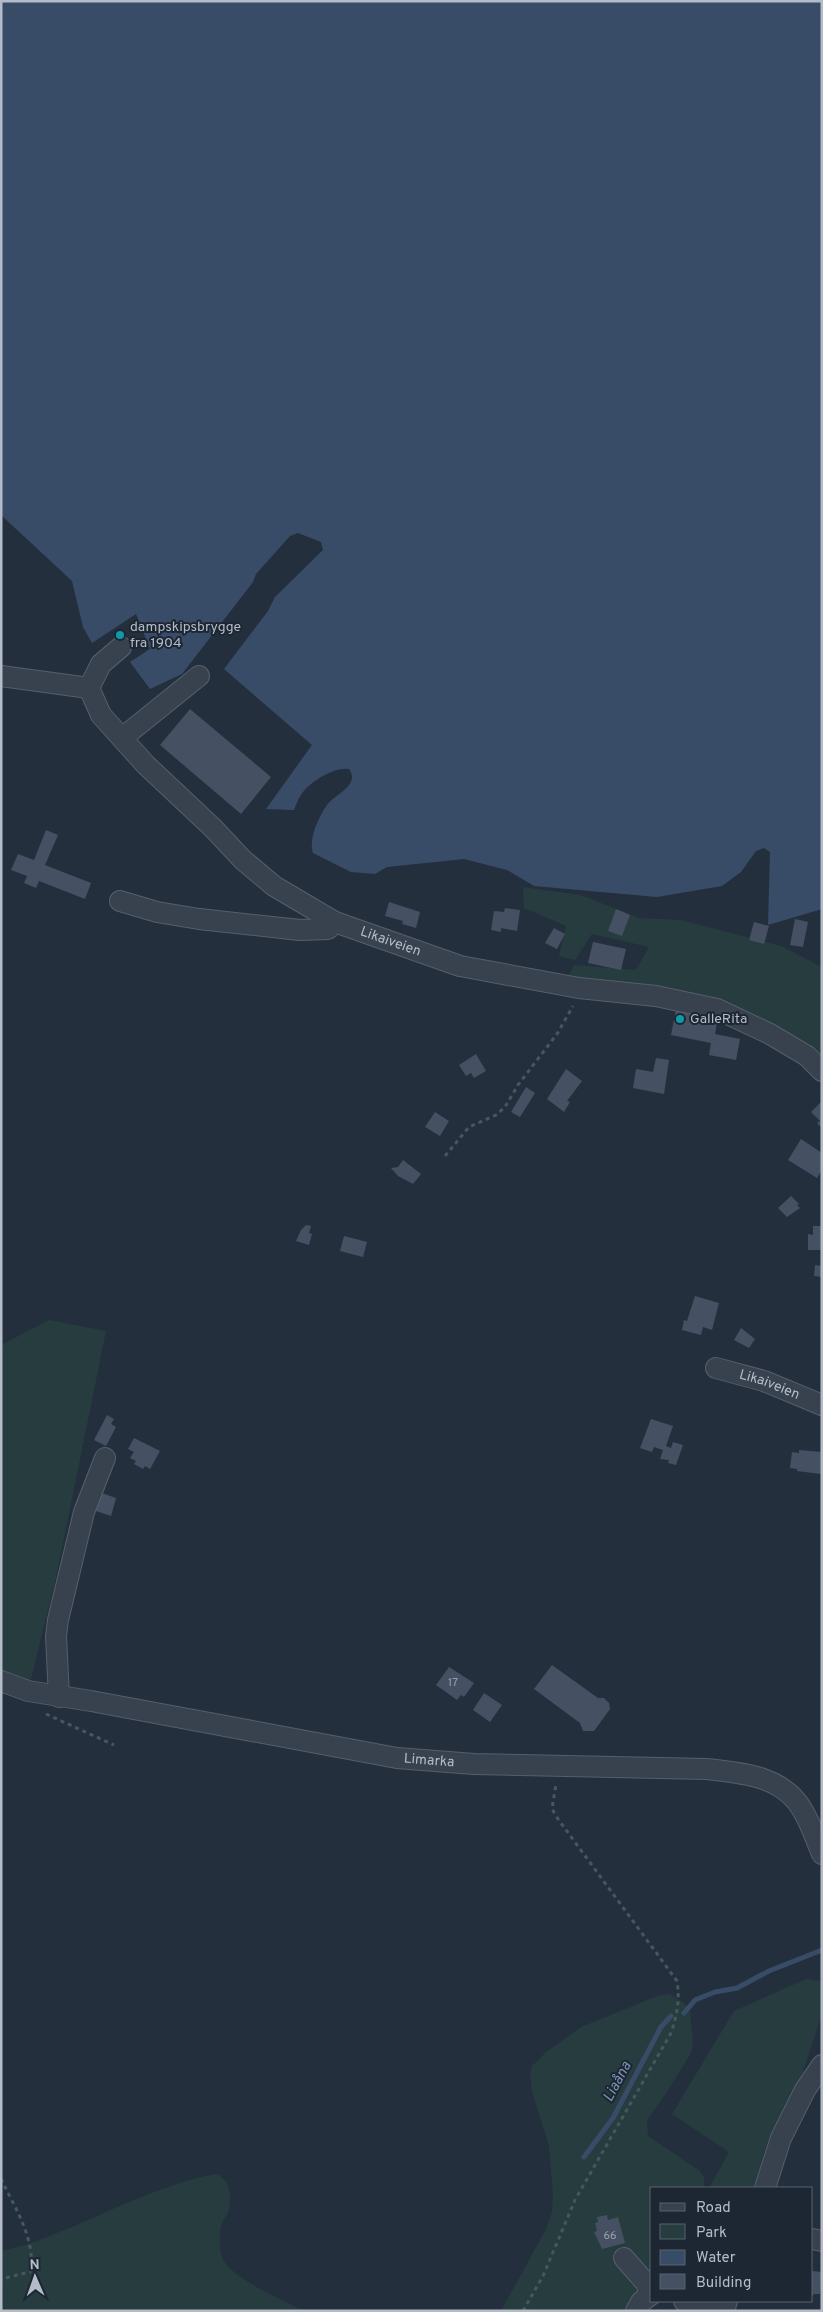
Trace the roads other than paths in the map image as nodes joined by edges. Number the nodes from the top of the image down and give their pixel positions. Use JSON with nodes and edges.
{"nodes":[{"id":1,"x":121,"y":646,"type":"dead end"},
{"id":2,"x":1,"y":676,"type":"edge"},
{"id":3,"x":200,"y":676,"type":"dead end"},
{"id":4,"x":89,"y":688,"type":"junction"},
{"id":5,"x":122,"y":738,"type":"junction"},
{"id":6,"x":120,"y":901,"type":"dead end"},
{"id":7,"x":335,"y":922,"type":"junction"},
{"id":8,"x":822,"y":1071,"type":"edge"},
{"id":9,"x":716,"y":1368,"type":"dead end"},
{"id":10,"x":822,"y":1405,"type":"edge"},
{"id":11,"x":105,"y":1458,"type":"dead end"},
{"id":12,"x":1,"y":1681,"type":"edge"},
{"id":13,"x":59,"y":1697,"type":"junction"},
{"id":14,"x":822,"y":1854,"type":"edge"},
{"id":15,"x":822,"y":2065,"type":"edge"},
{"id":16,"x":765,"y":2187,"type":"edge"},
{"id":17,"x":624,"y":2258,"type":"dead end"},
{"id":18,"x":650,"y":2292,"type":"edge"},
{"id":19,"x":650,"y":2295,"type":"edge"},
{"id":20,"x":687,"y":2302,"type":"edge"},
{"id":21,"x":636,"y":2311,"type":"edge"},
{"id":22,"x":712,"y":2311,"type":"edge"}],
"edges":[{"from":1,"to":4,"type":"street"},
{"from":2,"to":4,"type":"street"},
{"from":3,"to":5,"type":"street"},
{"from":4,"to":5,"type":"street","name":"Likaiveien"},
{"from":5,"to":7,"type":"street","name":"Likaiveien"},
{"from":6,"to":7,"type":"street"},
{"from":7,"to":8,"type":"street","name":"Likaiveien"},
{"from":9,"to":10,"type":"street","name":"Likaiveien"},
{"from":11,"to":13,"type":"street"},
{"from":12,"to":13,"type":"street","name":"Limarka"},
{"from":13,"to":14,"type":"street","name":"Limarka"},
{"from":15,"to":16,"type":"street"},
{"from":17,"to":18,"type":"street"},
{"from":19,"to":21,"type":"street"},
{"from":20,"to":22,"type":"street"}]}
